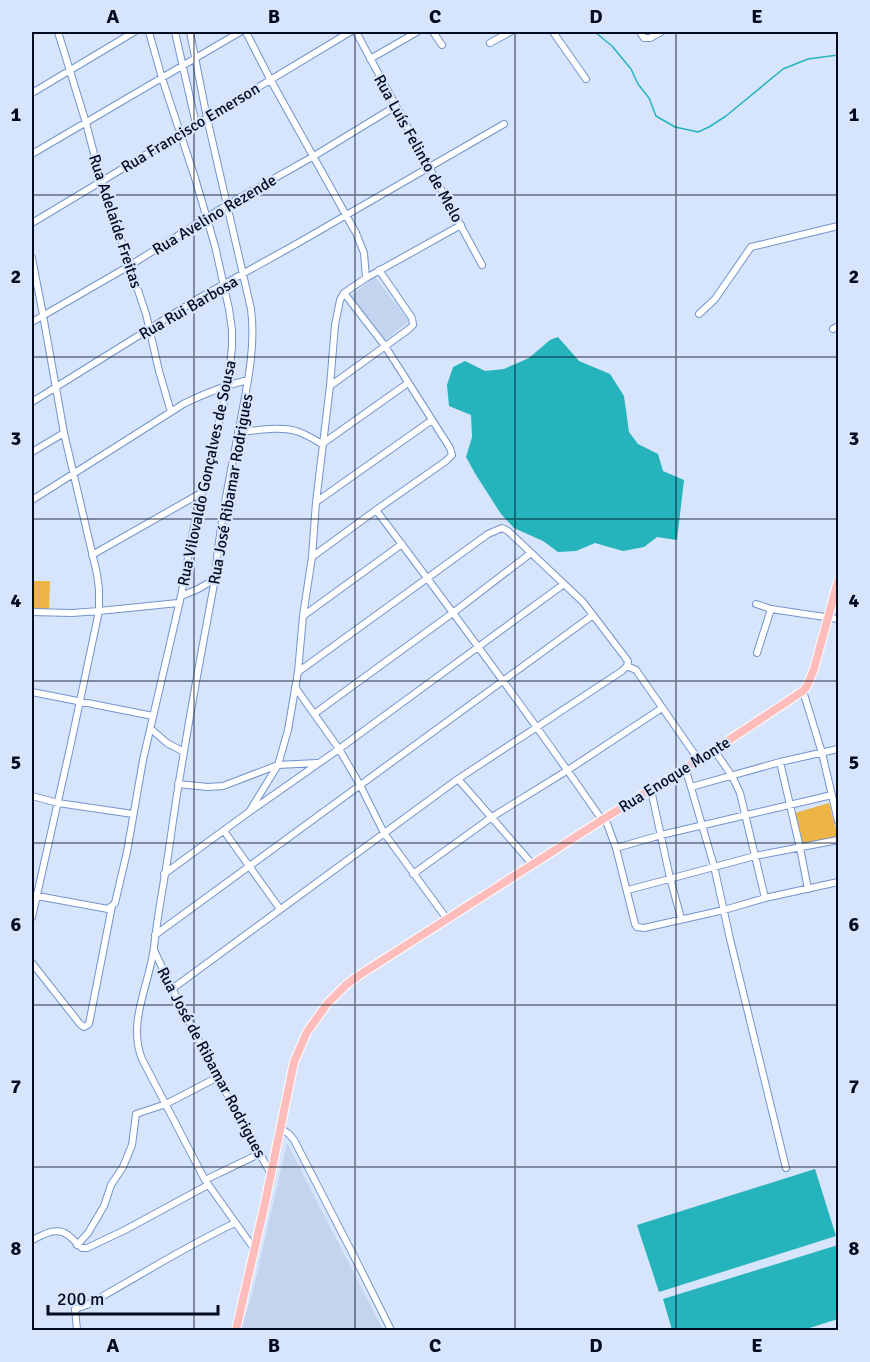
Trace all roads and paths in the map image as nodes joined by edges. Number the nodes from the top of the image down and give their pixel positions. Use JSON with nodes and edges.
{"nodes":[{"id":1,"x":58,"y":32,"type":"edge"},
{"id":2,"x":134,"y":32,"type":"edge"},
{"id":3,"x":149,"y":32,"type":"edge"},
{"id":4,"x":175,"y":32,"type":"edge"},
{"id":5,"x":190,"y":32,"type":"edge"},
{"id":6,"x":240,"y":32,"type":"edge"},
{"id":7,"x":246,"y":32,"type":"edge"},
{"id":8,"x":350,"y":32,"type":"edge"},
{"id":9,"x":356,"y":32,"type":"edge"},
{"id":10,"x":417,"y":32,"type":"edge"},
{"id":11,"x":433,"y":32,"type":"edge"},
{"id":12,"x":510,"y":32,"type":"edge"},
{"id":13,"x":553,"y":32,"type":"edge"},
{"id":14,"x":661,"y":32,"type":"edge"},
{"id":15,"x":641,"y":34,"type":"edge"},
{"id":16,"x":490,"y":43,"type":"dead end"},
{"id":17,"x":442,"y":45,"type":"dead end"},
{"id":18,"x":194,"y":58,"type":"junction"},
{"id":19,"x":370,"y":59,"type":"junction"},
{"id":20,"x":182,"y":65,"type":"junction"},
{"id":21,"x":70,"y":69,"type":"junction"},
{"id":22,"x":162,"y":78,"type":"junction"},
{"id":23,"x":270,"y":79,"type":"junction"},
{"id":24,"x":586,"y":79,"type":"dead end"},
{"id":25,"x":32,"y":93,"type":"edge"},
{"id":26,"x":396,"y":106,"type":"junction"},
{"id":27,"x":207,"y":118,"type":"junction"},
{"id":28,"x":86,"y":123,"type":"junction"},
{"id":29,"x":196,"y":124,"type":"junction"},
{"id":30,"x":504,"y":124,"type":"dead end"},
{"id":31,"x":180,"y":133,"type":"junction"},
{"id":32,"x":32,"y":154,"type":"edge"},
{"id":33,"x":314,"y":156,"type":"junction"},
{"id":34,"x":429,"y":167,"type":"junction"},
{"id":35,"x":101,"y":181,"type":"junction"},
{"id":36,"x":227,"y":205,"type":"junction"},
{"id":37,"x":346,"y":214,"type":"junction"},
{"id":38,"x":207,"y":218,"type":"junction"},
{"id":39,"x":32,"y":223,"type":"edge"},
{"id":40,"x":461,"y":225,"type":"junction"},
{"id":41,"x":838,"y":226,"type":"edge"},
{"id":42,"x":32,"y":258,"type":"edge"},
{"id":43,"x":482,"y":265,"type":"dead end"},
{"id":44,"x":129,"y":266,"type":"junction"},
{"id":45,"x":379,"y":270,"type":"junction"},
{"id":46,"x":242,"y":275,"type":"junction"},
{"id":47,"x":366,"y":278,"type":"junction"},
{"id":48,"x":224,"y":283,"type":"junction"},
{"id":49,"x":344,"y":293,"type":"junction"},
{"id":50,"x":699,"y":314,"type":"dead end"},
{"id":51,"x":43,"y":315,"type":"junction"},
{"id":52,"x":32,"y":322,"type":"edge"},
{"id":53,"x":149,"y":328,"type":"junction"},
{"id":54,"x":385,"y":346,"type":"junction"},
{"id":55,"x":248,"y":380,"type":"junction"},
{"id":56,"x":408,"y":383,"type":"junction"},
{"id":57,"x":228,"y":385,"type":"junction"},
{"id":58,"x":56,"y":386,"type":"junction"},
{"id":59,"x":330,"y":386,"type":"junction"},
{"id":60,"x":32,"y":402,"type":"edge"},
{"id":61,"x":171,"y":412,"type":"junction"},
{"id":62,"x":432,"y":420,"type":"junction"},
{"id":63,"x":238,"y":432,"type":"junction"},
{"id":64,"x":64,"y":433,"type":"junction"},
{"id":65,"x":322,"y":444,"type":"junction"},
{"id":66,"x":32,"y":452,"type":"edge"},
{"id":67,"x":73,"y":473,"type":"junction"},
{"id":68,"x":201,"y":494,"type":"junction"},
{"id":69,"x":32,"y":500,"type":"edge"},
{"id":70,"x":316,"y":502,"type":"junction"},
{"id":71,"x":376,"y":510,"type":"junction"},
{"id":72,"x":402,"y":544,"type":"junction"},
{"id":73,"x":531,"y":553,"type":"junction"},
{"id":74,"x":92,"y":555,"type":"junction"},
{"id":75,"x":312,"y":557,"type":"junction"},
{"id":76,"x":428,"y":578,"type":"junction"},
{"id":77,"x":215,"y":579,"type":"junction"},
{"id":78,"x":838,"y":581,"type":"edge"},
{"id":79,"x":564,"y":584,"type":"junction"},
{"id":80,"x":179,"y":599,"type":"junction"},
{"id":81,"x":756,"y":604,"type":"dead end"},
{"id":82,"x":771,"y":609,"type":"junction"},
{"id":83,"x":99,"y":611,"type":"junction"},
{"id":84,"x":32,"y":612,"type":"edge"},
{"id":85,"x":454,"y":612,"type":"junction"},
{"id":86,"x":593,"y":615,"type":"junction"},
{"id":87,"x":303,"y":616,"type":"junction"},
{"id":88,"x":829,"y":617,"type":"junction"},
{"id":89,"x":838,"y":619,"type":"edge"},
{"id":90,"x":478,"y":646,"type":"junction"},
{"id":91,"x":758,"y":653,"type":"dead end"},
{"id":92,"x":627,"y":666,"type":"junction"},
{"id":93,"x":298,"y":672,"type":"junction"},
{"id":94,"x":504,"y":680,"type":"junction"},
{"id":95,"x":295,"y":687,"type":"junction"},
{"id":96,"x":803,"y":691,"type":"junction"},
{"id":97,"x":32,"y":692,"type":"edge"},
{"id":98,"x":80,"y":702,"type":"junction"},
{"id":99,"x":662,"y":708,"type":"junction"},
{"id":100,"x":314,"y":714,"type":"junction"},
{"id":101,"x":153,"y":716,"type":"junction"},
{"id":102,"x":537,"y":727,"type":"junction"},
{"id":103,"x":151,"y":729,"type":"junction"},
{"id":104,"x":339,"y":749,"type":"junction"},
{"id":105,"x":838,"y":749,"type":"edge"},
{"id":106,"x":714,"y":750,"type":"junction"},
{"id":107,"x":184,"y":752,"type":"junction"},
{"id":108,"x":822,"y":753,"type":"junction"},
{"id":109,"x":698,"y":759,"type":"junction"},
{"id":110,"x":780,"y":762,"type":"junction"},
{"id":111,"x":320,"y":763,"type":"junction"},
{"id":112,"x":278,"y":765,"type":"junction"},
{"id":113,"x":684,"y":767,"type":"junction"},
{"id":114,"x":568,"y":770,"type":"junction"},
{"id":115,"x":732,"y":776,"type":"junction"},
{"id":116,"x":458,"y":778,"type":"junction"},
{"id":117,"x":178,"y":784,"type":"junction"},
{"id":118,"x":360,"y":785,"type":"junction"},
{"id":119,"x":691,"y":788,"type":"junction"},
{"id":120,"x":651,"y":790,"type":"junction"},
{"id":121,"x":832,"y":795,"type":"junction"},
{"id":122,"x":32,"y":796,"type":"edge"},
{"id":123,"x":58,"y":803,"type":"junction"},
{"id":124,"x":790,"y":804,"type":"junction"},
{"id":125,"x":249,"y":812,"type":"junction"},
{"id":126,"x":133,"y":814,"type":"junction"},
{"id":127,"x":746,"y":815,"type":"junction"},
{"id":128,"x":492,"y":817,"type":"junction"},
{"id":129,"x":603,"y":819,"type":"junction"},
{"id":130,"x":838,"y":821,"type":"edge"},
{"id":131,"x":701,"y":826,"type":"junction"},
{"id":132,"x":224,"y":831,"type":"junction"},
{"id":133,"x":384,"y":833,"type":"junction"},
{"id":134,"x":661,"y":835,"type":"junction"},
{"id":135,"x":838,"y":840,"type":"edge"},
{"id":136,"x":616,"y":848,"type":"junction"},
{"id":137,"x":800,"y":848,"type":"junction"},
{"id":138,"x":755,"y":856,"type":"junction"},
{"id":139,"x":533,"y":865,"type":"junction"},
{"id":140,"x":249,"y":866,"type":"junction"},
{"id":141,"x":714,"y":866,"type":"junction"},
{"id":142,"x":164,"y":874,"type":"junction"},
{"id":143,"x":413,"y":874,"type":"junction"},
{"id":144,"x":670,"y":878,"type":"junction"},
{"id":145,"x":838,"y":882,"type":"edge"},
{"id":146,"x":808,"y":889,"type":"junction"},
{"id":147,"x":628,"y":890,"type":"junction"},
{"id":148,"x":34,"y":895,"type":"edge"},
{"id":149,"x":765,"y":898,"type":"junction"},
{"id":150,"x":112,"y":906,"type":"junction"},
{"id":151,"x":280,"y":909,"type":"junction"},
{"id":152,"x":724,"y":910,"type":"junction"},
{"id":153,"x":32,"y":917,"type":"edge"},
{"id":154,"x":681,"y":918,"type":"junction"},
{"id":155,"x":447,"y":919,"type":"junction"},
{"id":156,"x":155,"y":935,"type":"junction"},
{"id":157,"x":154,"y":949,"type":"junction"},
{"id":158,"x":32,"y":963,"type":"edge"},
{"id":159,"x":172,"y":989,"type":"junction"},
{"id":160,"x":218,"y":1077,"type":"junction"},
{"id":161,"x":166,"y":1104,"type":"junction"},
{"id":162,"x":280,"y":1128,"type":"junction"},
{"id":163,"x":259,"y":1154,"type":"junction"},
{"id":164,"x":786,"y":1168,"type":"dead end"},
{"id":165,"x":271,"y":1174,"type":"junction"},
{"id":166,"x":206,"y":1183,"type":"junction"},
{"id":167,"x":235,"y":1223,"type":"junction"},
{"id":168,"x":32,"y":1240,"type":"edge"},
{"id":169,"x":77,"y":1245,"type":"junction"},
{"id":170,"x":255,"y":1250,"type":"junction"},
{"id":171,"x":77,"y":1330,"type":"edge"},
{"id":172,"x":236,"y":1330,"type":"edge"},
{"id":173,"x":391,"y":1330,"type":"edge"}],
"edges":[{"from":1,"to":21,"type":"street","name":"Rua Adelaíde Freitas"},
{"from":2,"to":21,"type":"street"},
{"from":3,"to":22,"type":"street","name":"Rua Vilovaldo Gonçalves de Sousa"},
{"from":4,"to":20,"type":"street"},
{"from":5,"to":18,"type":"street","name":"Rua José Ribamar Rodrigues"},
{"from":6,"to":18,"type":"street"},
{"from":7,"to":23,"type":"street"},
{"from":8,"to":23,"type":"street","name":"Rua Francisco Emerson"},
{"from":9,"to":19,"type":"street","name":"Rua Luís Felinto de Melo"},
{"from":10,"to":19,"type":"street"},
{"from":11,"to":17,"type":"street"},
{"from":12,"to":16,"type":"street"},
{"from":13,"to":24,"type":"street"},
{"from":14,"to":15,"type":"street"},
{"from":18,"to":20,"type":"street"},
{"from":18,"to":27,"type":"street","name":"Rua José Ribamar Rodrigues"},
{"from":19,"to":26,"type":"street","name":"Rua Luís Felinto de Melo"},
{"from":20,"to":22,"type":"street"},
{"from":20,"to":29,"type":"street"},
{"from":21,"to":25,"type":"street"},
{"from":21,"to":28,"type":"street","name":"Rua Adelaíde Freitas"},
{"from":22,"to":28,"type":"street"},
{"from":22,"to":31,"type":"street","name":"Rua Vilovaldo Gonçalves de Sousa"},
{"from":23,"to":27,"type":"street","name":"Rua Francisco Emerson"},
{"from":23,"to":33,"type":"street"},
{"from":26,"to":33,"type":"street","name":"Rua Avelino Rezende"},
{"from":26,"to":34,"type":"street","name":"Rua Luís Felinto de Melo"},
{"from":27,"to":29,"type":"street","name":"Rua Francisco Emerson"},
{"from":27,"to":36,"type":"street","name":"Rua José Ribamar Rodrigues"},
{"from":28,"to":32,"type":"street"},
{"from":28,"to":35,"type":"street","name":"Rua Adelaíde Freitas"},
{"from":29,"to":31,"type":"street","name":"Rua Francisco Emerson"},
{"from":30,"to":34,"type":"street","name":"Rua Rui Barbosa"},
{"from":31,"to":35,"type":"street","name":"Rua Francisco Emerson"},
{"from":31,"to":38,"type":"street","name":"Rua Vilovaldo Gonçalves de Sousa"},
{"from":33,"to":36,"type":"street","name":"Rua Avelino Rezende"},
{"from":33,"to":37,"type":"street"},
{"from":34,"to":37,"type":"street","name":"Rua Rui Barbosa"},
{"from":34,"to":40,"type":"street","name":"Rua Luís Felinto de Melo"},
{"from":35,"to":39,"type":"street","name":"Rua Francisco Emerson"},
{"from":35,"to":44,"type":"street","name":"Rua Adelaíde Freitas"},
{"from":36,"to":38,"type":"street","name":"Rua Avelino Rezende"},
{"from":36,"to":46,"type":"street","name":"Rua José Ribamar Rodrigues"},
{"from":37,"to":46,"type":"street","name":"Rua Rui Barbosa"},
{"from":37,"to":47,"type":"street"},
{"from":38,"to":44,"type":"street","name":"Rua Avelino Rezende"},
{"from":38,"to":48,"type":"street","name":"Rua Vilovaldo Gonçalves de Sousa"},
{"from":40,"to":43,"type":"street","name":"Rua Luís Felinto de Melo"},
{"from":40,"to":45,"type":"street"},
{"from":41,"to":50,"type":"street"},
{"from":42,"to":51,"type":"street"},
{"from":44,"to":51,"type":"street","name":"Rua Avelino Rezende"},
{"from":44,"to":53,"type":"street","name":"Rua Adelaíde Freitas"},
{"from":45,"to":47,"type":"street"},
{"from":45,"to":54,"type":"street"},
{"from":46,"to":48,"type":"street","name":"Rua Rui Barbosa"},
{"from":46,"to":55,"type":"street","name":"Rua José Ribamar Rodrigues"},
{"from":47,"to":49,"type":"street"},
{"from":48,"to":53,"type":"street","name":"Rua Rui Barbosa"},
{"from":48,"to":57,"type":"street","name":"Rua Vilovaldo Gonçalves de Sousa"},
{"from":49,"to":54,"type":"street"},
{"from":49,"to":59,"type":"street"},
{"from":51,"to":52,"type":"street","name":"Rua Avelino Rezende"},
{"from":51,"to":58,"type":"street"},
{"from":53,"to":58,"type":"street","name":"Rua Rui Barbosa"},
{"from":53,"to":61,"type":"street","name":"Rua Adelaíde Freitas"},
{"from":54,"to":56,"type":"street"},
{"from":54,"to":59,"type":"street"},
{"from":55,"to":57,"type":"street"},
{"from":55,"to":63,"type":"street","name":"Rua José Ribamar Rodrigues"},
{"from":56,"to":62,"type":"street"},
{"from":56,"to":65,"type":"street"},
{"from":57,"to":61,"type":"street"},
{"from":57,"to":68,"type":"street","name":"Rua Vilovaldo Gonçalves de Sousa"},
{"from":58,"to":60,"type":"street","name":"Rua Rui Barbosa"},
{"from":58,"to":64,"type":"street"},
{"from":59,"to":65,"type":"street"},
{"from":61,"to":67,"type":"street"},
{"from":62,"to":70,"type":"street"},
{"from":62,"to":71,"type":"street"},
{"from":63,"to":65,"type":"street"},
{"from":63,"to":77,"type":"street","name":"Rua José Ribamar Rodrigues"},
{"from":64,"to":66,"type":"street"},
{"from":64,"to":67,"type":"street"},
{"from":65,"to":70,"type":"street"},
{"from":67,"to":69,"type":"street"},
{"from":67,"to":74,"type":"street"},
{"from":68,"to":74,"type":"street"},
{"from":68,"to":80,"type":"street","name":"Rua Vilovaldo Gonçalves de Sousa"},
{"from":70,"to":75,"type":"street"},
{"from":71,"to":72,"type":"street"},
{"from":71,"to":75,"type":"street"},
{"from":72,"to":76,"type":"street"},
{"from":72,"to":87,"type":"street"},
{"from":73,"to":76,"type":"street"},
{"from":73,"to":79,"type":"street"},
{"from":73,"to":85,"type":"street"},
{"from":74,"to":83,"type":"street"},
{"from":75,"to":87,"type":"street"},
{"from":76,"to":85,"type":"street"},
{"from":76,"to":93,"type":"street"},
{"from":77,"to":80,"type":"street"},
{"from":77,"to":107,"type":"street","name":"Rua José Ribamar Rodrigues"},
{"from":78,"to":88,"type":"main road"},
{"from":79,"to":86,"type":"street"},
{"from":79,"to":90,"type":"street"},
{"from":80,"to":83,"type":"street"},
{"from":80,"to":101,"type":"street","name":"Rua Vilovaldo Gonçalves de Sousa"},
{"from":81,"to":82,"type":"street"},
{"from":82,"to":88,"type":"street"},
{"from":82,"to":91,"type":"street"},
{"from":83,"to":84,"type":"street"},
{"from":83,"to":98,"type":"street"},
{"from":85,"to":90,"type":"street"},
{"from":85,"to":100,"type":"street"},
{"from":86,"to":92,"type":"street"},
{"from":86,"to":94,"type":"street"},
{"from":87,"to":93,"type":"street"},
{"from":88,"to":89,"type":"street"},
{"from":88,"to":96,"type":"main road"},
{"from":90,"to":94,"type":"street"},
{"from":90,"to":104,"type":"street"},
{"from":92,"to":99,"type":"street"},
{"from":92,"to":102,"type":"street"},
{"from":93,"to":95,"type":"street"},
{"from":94,"to":102,"type":"street"},
{"from":94,"to":118,"type":"street"},
{"from":95,"to":100,"type":"street"},
{"from":95,"to":112,"type":"street"},
{"from":96,"to":106,"type":"main road","name":"Rua Enoque Monte"},
{"from":96,"to":108,"type":"street"},
{"from":97,"to":98,"type":"street"},
{"from":98,"to":101,"type":"street"},
{"from":98,"to":123,"type":"street"},
{"from":99,"to":109,"type":"street"},
{"from":99,"to":114,"type":"street"},
{"from":100,"to":104,"type":"street"},
{"from":101,"to":103,"type":"street","name":"Rua Vilovaldo Gonçalves de Sousa"},
{"from":102,"to":114,"type":"street"},
{"from":102,"to":116,"type":"street"},
{"from":103,"to":107,"type":"street"},
{"from":103,"to":126,"type":"street","name":"Rua Vilovaldo Gonçalves de Sousa"},
{"from":104,"to":111,"type":"street"},
{"from":104,"to":118,"type":"street"},
{"from":105,"to":108,"type":"street"},
{"from":106,"to":109,"type":"main road","name":"Rua Enoque Monte"},
{"from":106,"to":115,"type":"street"},
{"from":107,"to":117,"type":"street","name":"Rua José Ribamar Rodrigues"},
{"from":108,"to":110,"type":"street"},
{"from":108,"to":121,"type":"street"},
{"from":109,"to":113,"type":"main road","name":"Rua Enoque Monte"},
{"from":110,"to":115,"type":"street"},
{"from":110,"to":124,"type":"street"},
{"from":111,"to":112,"type":"street"},
{"from":111,"to":125,"type":"street"},
{"from":112,"to":117,"type":"street"},
{"from":112,"to":125,"type":"street"},
{"from":113,"to":119,"type":"street"},
{"from":113,"to":120,"type":"main road","name":"Rua Enoque Monte"},
{"from":114,"to":128,"type":"street"},
{"from":114,"to":129,"type":"street"},
{"from":115,"to":119,"type":"street"},
{"from":115,"to":127,"type":"street"},
{"from":116,"to":128,"type":"street"},
{"from":116,"to":133,"type":"street"},
{"from":117,"to":142,"type":"street","name":"Rua José Ribamar Rodrigues"},
{"from":118,"to":133,"type":"street"},
{"from":118,"to":140,"type":"street"},
{"from":119,"to":131,"type":"street"},
{"from":120,"to":129,"type":"main road","name":"Rua Enoque Monte"},
{"from":120,"to":134,"type":"street"},
{"from":121,"to":124,"type":"street"},
{"from":121,"to":130,"type":"street"},
{"from":122,"to":123,"type":"street"},
{"from":123,"to":126,"type":"street"},
{"from":123,"to":148,"type":"street"},
{"from":124,"to":127,"type":"street"},
{"from":124,"to":137,"type":"street"},
{"from":125,"to":132,"type":"street"},
{"from":126,"to":150,"type":"street","name":"Rua Vilovaldo Gonçalves de Sousa"},
{"from":127,"to":131,"type":"street"},
{"from":127,"to":138,"type":"street"},
{"from":128,"to":139,"type":"street"},
{"from":128,"to":143,"type":"street"},
{"from":129,"to":136,"type":"street"},
{"from":129,"to":139,"type":"main road","name":"Rua Enoque Monte"},
{"from":131,"to":134,"type":"street"},
{"from":131,"to":141,"type":"street"},
{"from":132,"to":140,"type":"street"},
{"from":132,"to":142,"type":"street"},
{"from":133,"to":143,"type":"street"},
{"from":133,"to":151,"type":"street"},
{"from":134,"to":136,"type":"street"},
{"from":134,"to":144,"type":"street"},
{"from":135,"to":137,"type":"street"},
{"from":136,"to":147,"type":"street"},
{"from":137,"to":138,"type":"street"},
{"from":137,"to":146,"type":"street"},
{"from":138,"to":141,"type":"street"},
{"from":138,"to":149,"type":"street"},
{"from":139,"to":155,"type":"main road","name":"Rua Enoque Monte"},
{"from":140,"to":151,"type":"street"},
{"from":140,"to":156,"type":"street"},
{"from":141,"to":144,"type":"street"},
{"from":141,"to":152,"type":"street"},
{"from":142,"to":156,"type":"street","name":"Rua José Ribamar Rodrigues"},
{"from":143,"to":155,"type":"street"},
{"from":144,"to":147,"type":"street"},
{"from":144,"to":154,"type":"street"},
{"from":145,"to":146,"type":"street"},
{"from":146,"to":149,"type":"street"},
{"from":147,"to":154,"type":"street"},
{"from":148,"to":150,"type":"street"},
{"from":148,"to":153,"type":"street"},
{"from":149,"to":152,"type":"street"},
{"from":150,"to":158,"type":"street","name":"Rua Vilovaldo Gonçalves de Sousa"},
{"from":151,"to":159,"type":"street"},
{"from":152,"to":154,"type":"street"},
{"from":152,"to":164,"type":"street"},
{"from":155,"to":162,"type":"main road","name":"Rua Enoque Monte"},
{"from":156,"to":157,"type":"street","name":"Rua José Ribamar Rodrigues"},
{"from":157,"to":159,"type":"street","name":"Rua José de Ribamar Rodrigues"},
{"from":157,"to":161,"type":"street","name":"Rua José Ribamar Rodrigues"},
{"from":159,"to":160,"type":"street","name":"Rua José de Ribamar Rodrigues"},
{"from":160,"to":161,"type":"street"},
{"from":160,"to":163,"type":"street","name":"Rua José de Ribamar Rodrigues"},
{"from":161,"to":166,"type":"street","name":"Rua José Ribamar Rodrigues"},
{"from":161,"to":169,"type":"street"},
{"from":162,"to":165,"type":"main road","name":"Rua Enoque Monte"},
{"from":162,"to":173,"type":"street"},
{"from":163,"to":165,"type":"street","name":"Rua José de Ribamar Rodrigues"},
{"from":163,"to":166,"type":"street"},
{"from":165,"to":170,"type":"main road","name":"Rua Enoque Monte"},
{"from":166,"to":167,"type":"street","name":"Rua José Ribamar Rodrigues"},
{"from":166,"to":169,"type":"street"},
{"from":167,"to":170,"type":"street","name":"Rua José Ribamar Rodrigues"},
{"from":167,"to":171,"type":"street"},
{"from":168,"to":169,"type":"street"},
{"from":170,"to":172,"type":"main road","name":"Rua Enoque Monte"}]}
